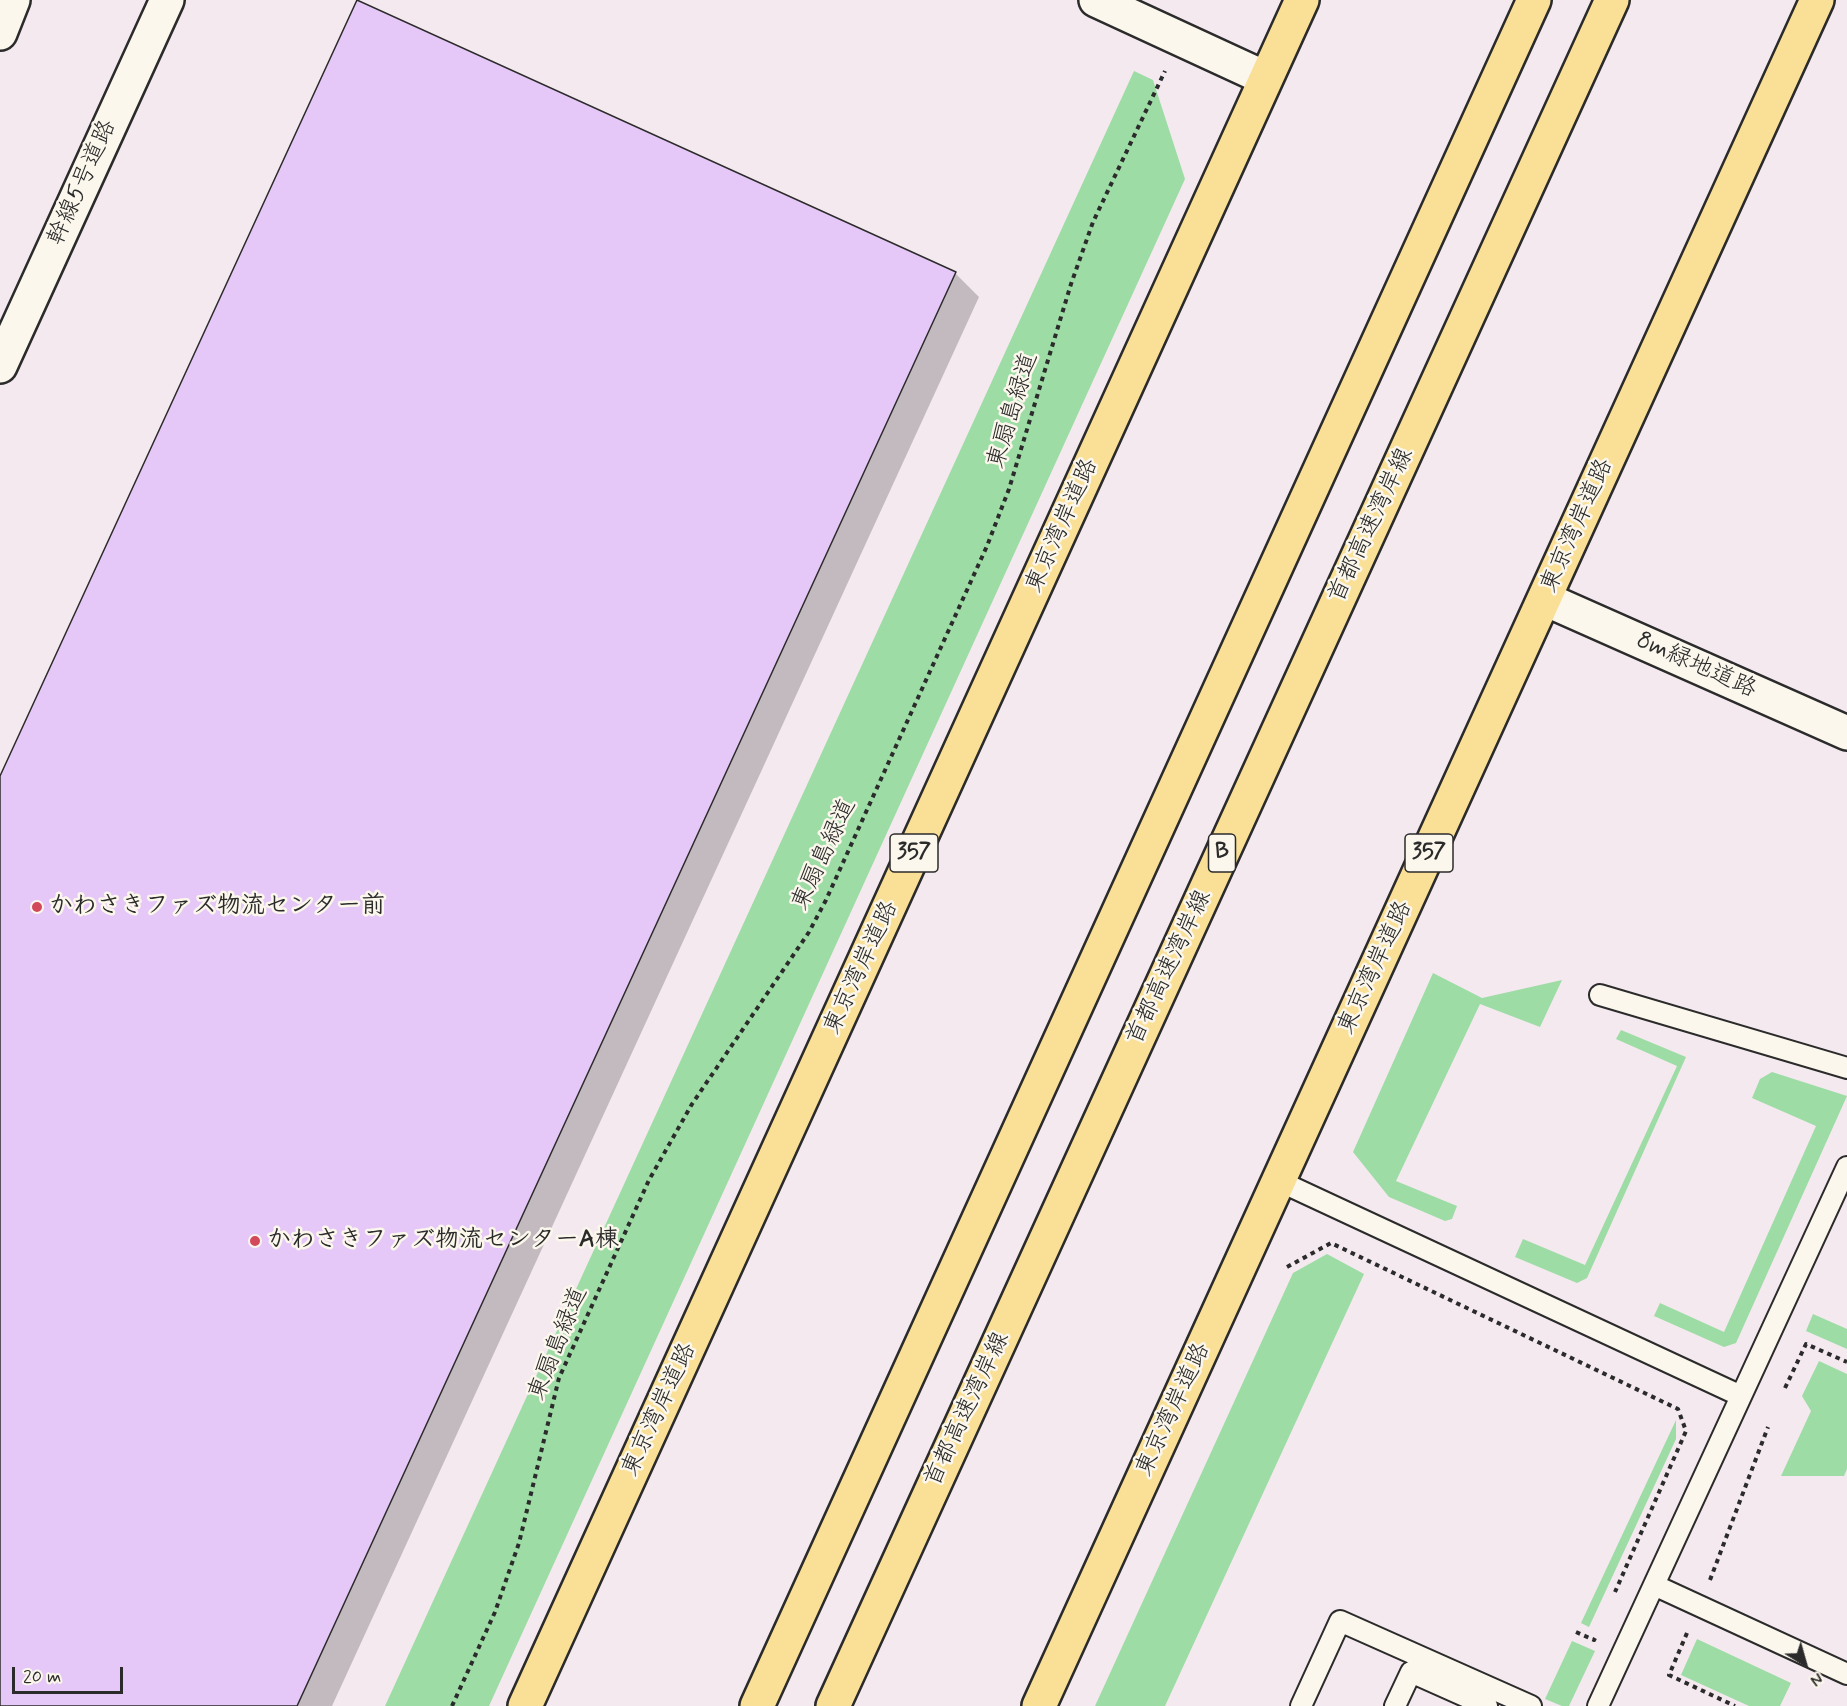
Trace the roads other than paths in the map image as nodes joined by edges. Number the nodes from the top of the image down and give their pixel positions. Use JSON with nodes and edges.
{"nodes":[{"id":1,"x":13,"y":0,"type":"edge"},
{"id":2,"x":166,"y":0,"type":"edge"},
{"id":3,"x":1096,"y":0,"type":"edge"},
{"id":4,"x":1302,"y":0,"type":"edge"},
{"id":5,"x":1534,"y":0,"type":"edge"},
{"id":6,"x":1612,"y":0,"type":"edge"},
{"id":7,"x":1817,"y":0,"type":"edge"},
{"id":8,"x":0,"y":33,"type":"edge"},
{"id":9,"x":1265,"y":78,"type":"junction"},
{"id":10,"x":0,"y":366,"type":"edge"},
{"id":11,"x":1545,"y":599,"type":"junction"},
{"id":12,"x":1847,"y":733,"type":"edge"},
{"id":13,"x":1600,"y":994,"type":"dead end"},
{"id":14,"x":1847,"y":1068,"type":"edge"},
{"id":15,"x":1847,"y":1167,"type":"edge"},
{"id":16,"x":1279,"y":1181,"type":"junction"},
{"id":17,"x":1742,"y":1396,"type":"junction"},
{"id":18,"x":1654,"y":1585,"type":"junction"},
{"id":19,"x":1847,"y":1674,"type":"edge"},
{"id":20,"x":525,"y":1706,"type":"edge"},
{"id":21,"x":757,"y":1706,"type":"edge"},
{"id":22,"x":833,"y":1706,"type":"edge"},
{"id":23,"x":1039,"y":1706,"type":"edge"},
{"id":24,"x":1301,"y":1706,"type":"edge"},
{"id":25,"x":1395,"y":1706,"type":"edge"},
{"id":26,"x":1487,"y":1706,"type":"edge"},
{"id":27,"x":1532,"y":1706,"type":"edge"},
{"id":28,"x":1598,"y":1706,"type":"edge"}],
"edges":[{"from":1,"to":8,"type":"street"},
{"from":2,"to":10,"type":"street","name":"幹線5号道路"},
{"from":3,"to":9,"type":"street"},
{"from":4,"to":9,"type":"highway","name":"東京湾岸道路","number":"357"},
{"from":5,"to":21,"type":"highway"},
{"from":6,"to":22,"type":"highway","name":"首都高速湾岸線","number":"B"},
{"from":7,"to":11,"type":"highway","name":"東京湾岸道路","number":"357"},
{"from":9,"to":20,"type":"highway","name":"東京湾岸道路","number":"357"},
{"from":11,"to":12,"type":"street","name":"8m緑地道路"},
{"from":11,"to":16,"type":"highway","name":"東京湾岸道路","number":"357"},
{"from":13,"to":14,"type":"lane"},
{"from":15,"to":17,"type":"lane"},
{"from":16,"to":17,"type":"lane"},
{"from":16,"to":23,"type":"highway","name":"東京湾岸道路","number":"357"},
{"from":17,"to":18,"type":"lane"},
{"from":18,"to":19,"type":"lane"},
{"from":18,"to":28,"type":"lane"},
{"from":24,"to":27,"type":"lane"},
{"from":25,"to":26,"type":"lane"}]}
